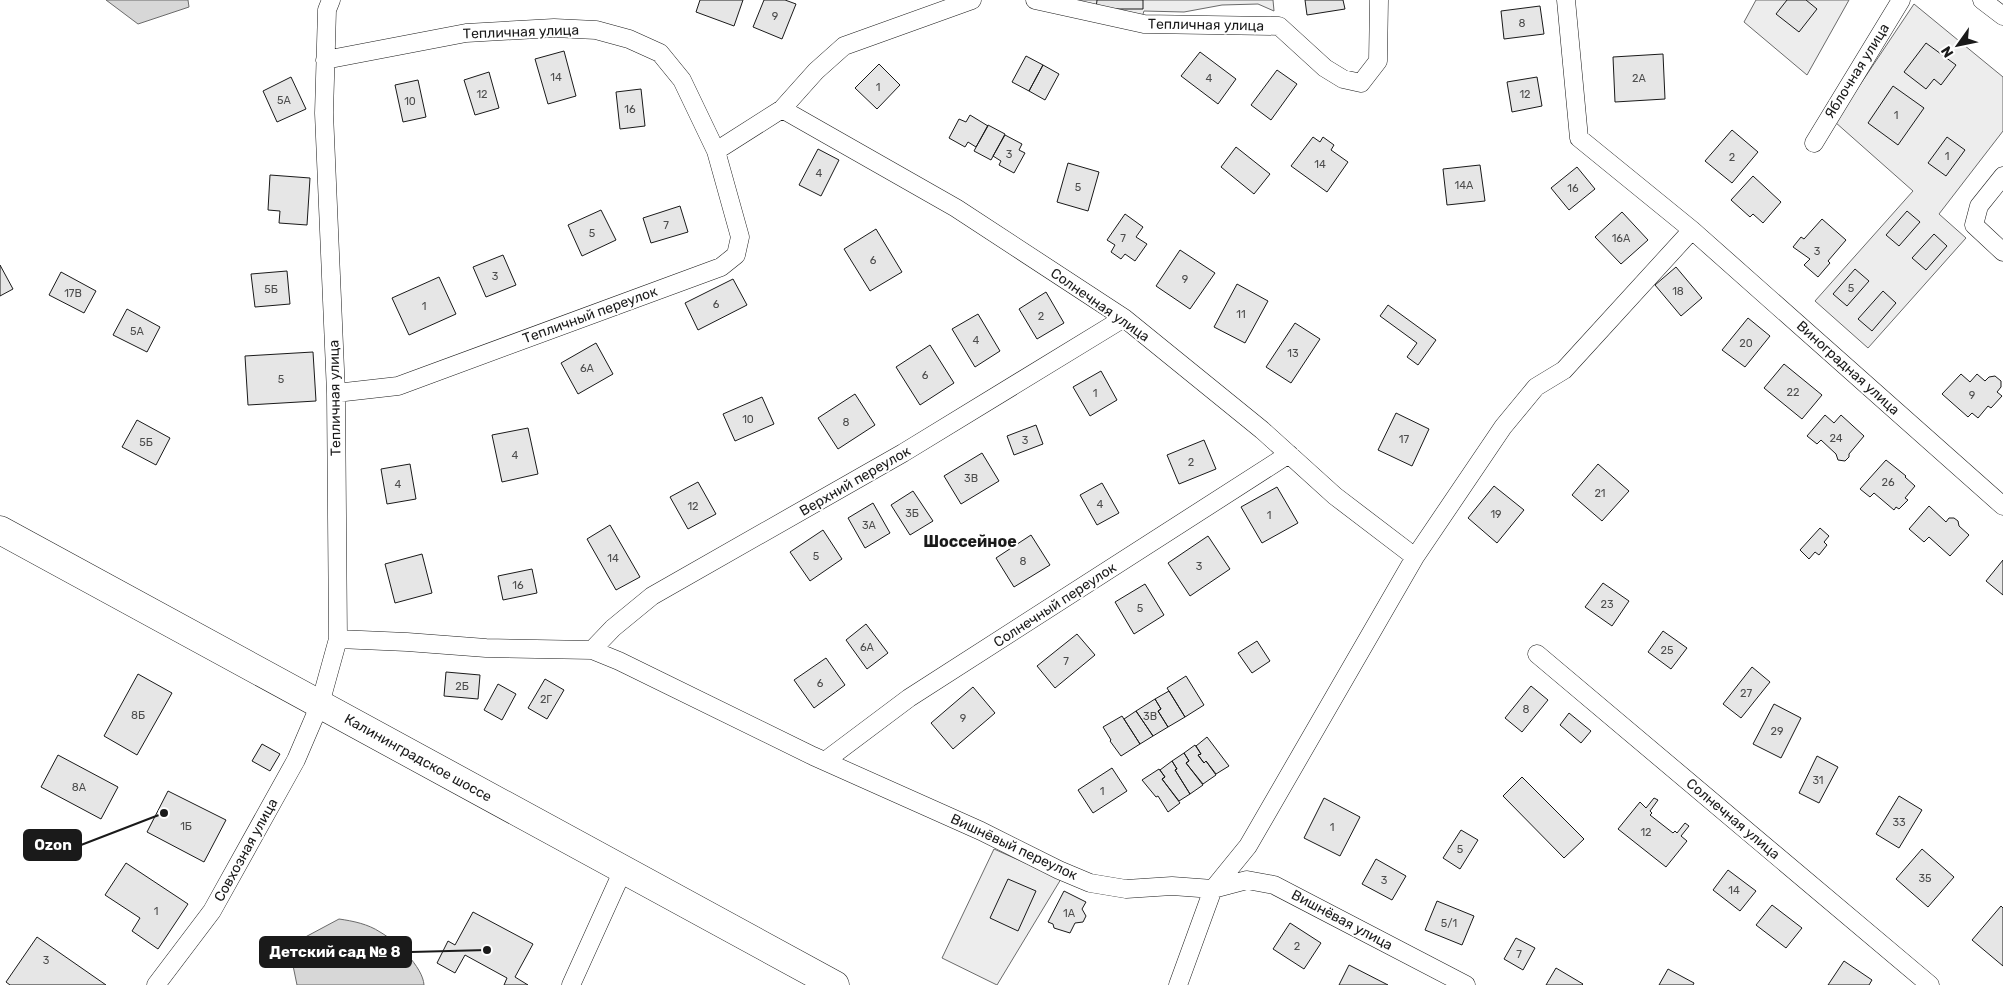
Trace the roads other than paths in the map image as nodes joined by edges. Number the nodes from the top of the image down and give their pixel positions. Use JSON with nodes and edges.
{"nodes":[{"id":1,"x":331,"y":0,"type":"edge"},
{"id":2,"x":972,"y":0,"type":"edge"},
{"id":3,"x":1035,"y":0,"type":"edge"},
{"id":4,"x":1379,"y":0,"type":"edge"},
{"id":5,"x":1566,"y":0,"type":"edge"},
{"id":6,"x":1901,"y":0,"type":"edge"},
{"id":7,"x":1982,"y":0,"type":"edge"},
{"id":8,"x":2003,"y":16,"type":"edge"},
{"id":9,"x":325,"y":60,"type":"junction"},
{"id":10,"x":782,"y":109,"type":"junction"},
{"id":11,"x":1814,"y":143,"type":"dead end"},
{"id":12,"x":716,"y":151,"type":"junction"},
{"id":13,"x":2003,"y":176,"type":"edge"},
{"id":14,"x":1692,"y":230,"type":"junction"},
{"id":15,"x":2003,"y":252,"type":"edge"},
{"id":16,"x":1124,"y":318,"type":"junction"},
{"id":17,"x":336,"y":393,"type":"junction"},
{"id":18,"x":1289,"y":454,"type":"junction"},
{"id":19,"x":2003,"y":506,"type":"edge"},
{"id":20,"x":0,"y":530,"type":"edge"},
{"id":21,"x":1415,"y":556,"type":"junction"},
{"id":22,"x":338,"y":639,"type":"junction"},
{"id":23,"x":592,"y":650,"type":"junction"},
{"id":24,"x":1537,"y":654,"type":"dead end"},
{"id":25,"x":320,"y":704,"type":"junction"},
{"id":26,"x":825,"y":762,"type":"junction"},
{"id":27,"x":623,"y":870,"type":"junction"},
{"id":28,"x":1213,"y":889,"type":"junction"},
{"id":29,"x":156,"y":985,"type":"edge"},
{"id":30,"x":571,"y":985,"type":"edge"},
{"id":31,"x":835,"y":985,"type":"edge"},
{"id":32,"x":1178,"y":985,"type":"edge"},
{"id":33,"x":1466,"y":985,"type":"edge"},
{"id":34,"x":1930,"y":985,"type":"edge"}],
"edges":[{"from":1,"to":9,"type":"street","name":"Тепличная улица"},
{"from":2,"to":10,"type":"street"},
{"from":3,"to":4,"type":"street","name":"Тепличная улица"},
{"from":5,"to":14,"type":"street","name":"Виноградная улица"},
{"from":6,"to":11,"type":"street","name":"Яблочная улица"},
{"from":7,"to":8,"type":"street"},
{"from":9,"to":12,"type":"street","name":"Тепличная улица"},
{"from":9,"to":17,"type":"street","name":"Тепличная улица"},
{"from":10,"to":12,"type":"street"},
{"from":10,"to":16,"type":"street","name":"Солнечная улица"},
{"from":12,"to":17,"type":"street","name":"Тепличный переулок"},
{"from":13,"to":15,"type":"street"},
{"from":14,"to":19,"type":"street","name":"Виноградная улица"},
{"from":14,"to":21,"type":"street"},
{"from":16,"to":18,"type":"street","name":"Солнечная улица"},
{"from":16,"to":23,"type":"street","name":"Верхний переулок"},
{"from":17,"to":22,"type":"street","name":"Тепличная улица"},
{"from":18,"to":21,"type":"street","name":"Солнечная улица"},
{"from":18,"to":26,"type":"street","name":"Солнечный переулок"},
{"from":20,"to":25,"type":"main road","name":"Калининградское шоссе"},
{"from":21,"to":28,"type":"street"},
{"from":22,"to":23,"type":"street"},
{"from":22,"to":25,"type":"street","name":"Тепличная улица"},
{"from":23,"to":26,"type":"street","name":"Вишнёвый переулок"},
{"from":24,"to":34,"type":"street","name":"Солнечная улица"},
{"from":25,"to":27,"type":"main road","name":"Калининградское шоссе"},
{"from":25,"to":29,"type":"street","name":"Совхозная улица"},
{"from":26,"to":28,"type":"street","name":"Вишнёвый переулок"},
{"from":27,"to":30,"type":"street"},
{"from":27,"to":31,"type":"main road","name":"Калининградское шоссе"},
{"from":28,"to":32,"type":"street"},
{"from":28,"to":33,"type":"street","name":"Вишнёвая улица"}]}
